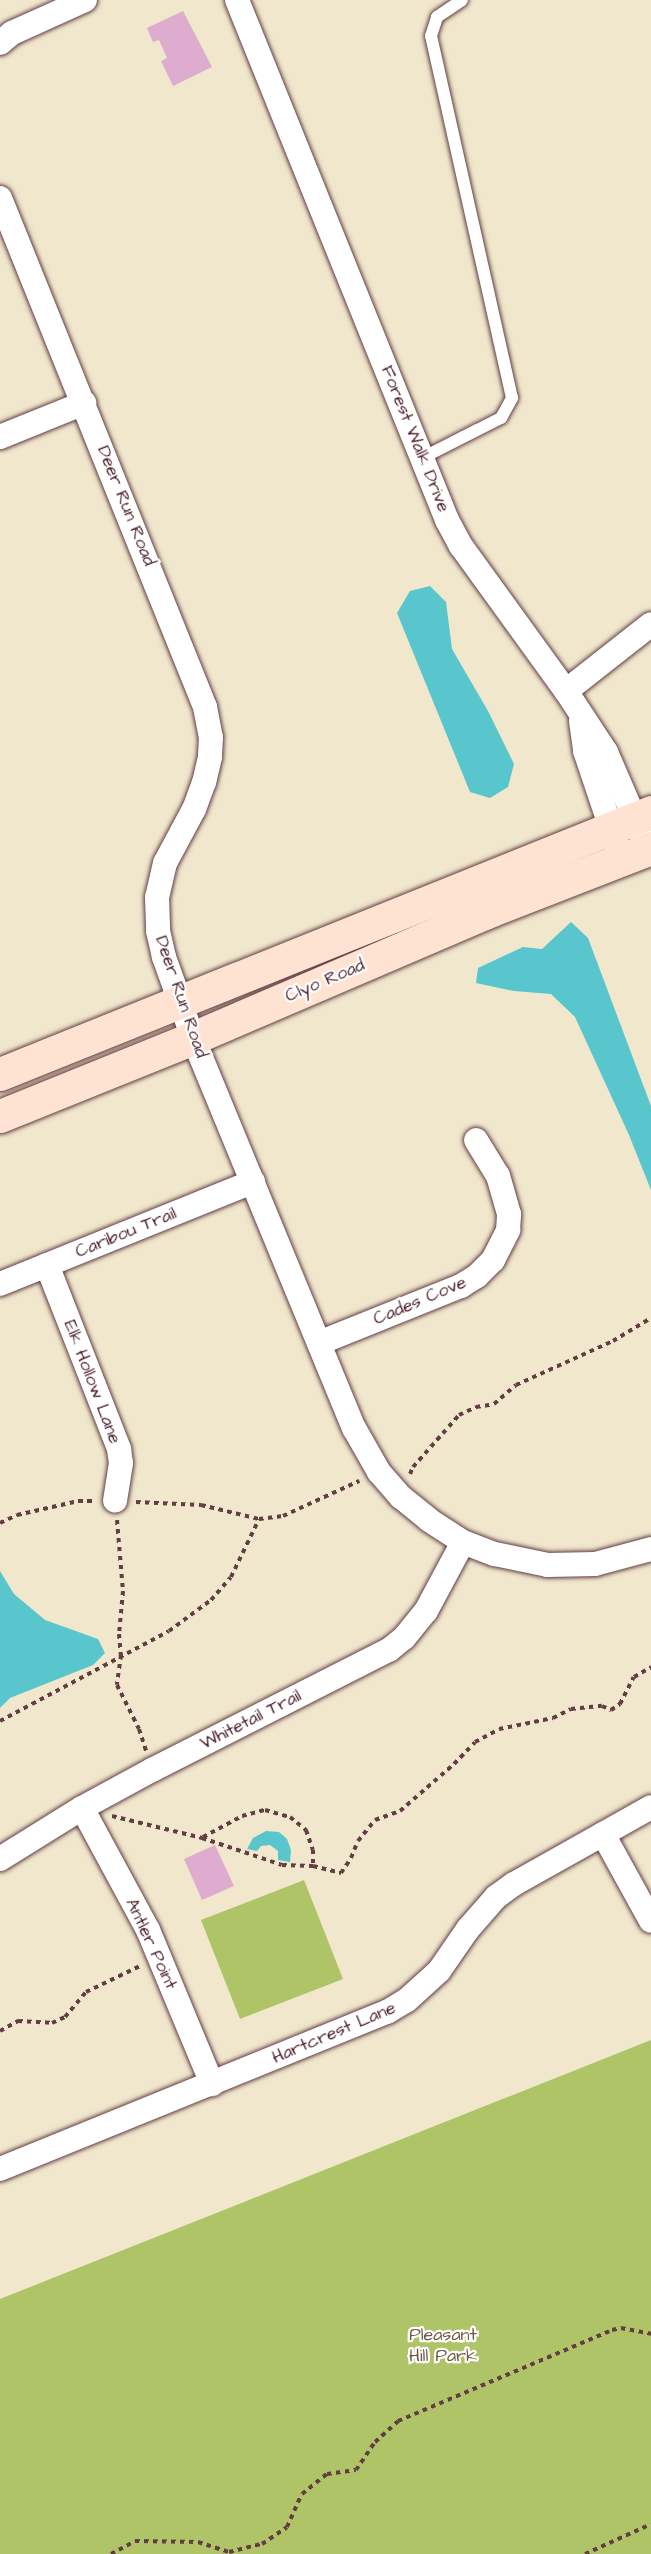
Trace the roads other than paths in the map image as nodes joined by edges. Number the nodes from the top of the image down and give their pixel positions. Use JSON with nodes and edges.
{"nodes":[{"id":1,"x":85,"y":0,"type":"edge"},
{"id":2,"x":237,"y":0,"type":"edge"},
{"id":3,"x":462,"y":0,"type":"edge"},
{"id":4,"x":0,"y":43,"type":"edge"},
{"id":5,"x":0,"y":198,"type":"edge"},
{"id":6,"x":84,"y":403,"type":"junction"},
{"id":7,"x":0,"y":437,"type":"edge"},
{"id":8,"x":422,"y":458,"type":"junction"},
{"id":9,"x":651,"y":624,"type":"edge"},
{"id":10,"x":566,"y":691,"type":"junction"},
{"id":11,"x":632,"y":819,"type":"edge"},
{"id":12,"x":640,"y":852,"type":"edge"},
{"id":13,"x":180,"y":1000,"type":"junction"},
{"id":14,"x":193,"y":1038,"type":"junction"},
{"id":15,"x":0,"y":1074,"type":"edge"},
{"id":16,"x":0,"y":1116,"type":"edge"},
{"id":17,"x":476,"y":1140,"type":"dead end"},
{"id":18,"x":253,"y":1182,"type":"junction"},
{"id":19,"x":47,"y":1265,"type":"junction"},
{"id":20,"x":0,"y":1284,"type":"edge"},
{"id":21,"x":319,"y":1343,"type":"junction"},
{"id":22,"x":115,"y":1501,"type":"road end"},
{"id":23,"x":463,"y":1542,"type":"junction"},
{"id":24,"x":651,"y":1549,"type":"edge"},
{"id":25,"x":651,"y":1807,"type":"edge"},
{"id":26,"x":82,"y":1808,"type":"junction"},
{"id":27,"x":603,"y":1834,"type":"junction"},
{"id":28,"x":0,"y":1859,"type":"edge"},
{"id":29,"x":651,"y":1921,"type":"edge"},
{"id":30,"x":212,"y":2084,"type":"junction"},
{"id":31,"x":0,"y":2169,"type":"edge"}],
"edges":[{"from":1,"to":4,"type":"street"},
{"from":2,"to":8,"type":"street","name":"Forest Walk Drive"},
{"from":3,"to":8,"type":"lane"},
{"from":5,"to":6,"type":"street","name":"Deer Run Road"},
{"from":6,"to":7,"type":"street"},
{"from":6,"to":13,"type":"street","name":"Deer Run Road"},
{"from":8,"to":10,"type":"street","name":"Forest Walk Drive"},
{"from":9,"to":10,"type":"street"},
{"from":10,"to":11,"type":"street","name":"Forest Walk Drive"},
{"from":11,"to":12,"type":"street","name":"Forest Walk Drive"},
{"from":11,"to":13,"type":"street","name":"Clyo Road"},
{"from":12,"to":14,"type":"street","name":"Clyo Road"},
{"from":13,"to":14,"type":"street","name":"Deer Run Road"},
{"from":13,"to":15,"type":"street","name":"Clyo Road"},
{"from":14,"to":16,"type":"street","name":"Clyo Road"},
{"from":14,"to":18,"type":"street","name":"Deer Run Road"},
{"from":17,"to":21,"type":"street","name":"Cades Cove"},
{"from":18,"to":19,"type":"street","name":"Caribou Trail"},
{"from":18,"to":21,"type":"street","name":"Deer Run Road"},
{"from":19,"to":20,"type":"street","name":"Caribou Trail"},
{"from":19,"to":22,"type":"street","name":"Elk Hollow Lane"},
{"from":21,"to":23,"type":"street","name":"Deer Run Road"},
{"from":23,"to":24,"type":"street","name":"Deer Run Road"},
{"from":23,"to":26,"type":"street","name":"Whitetail Trail"},
{"from":25,"to":27,"type":"street","name":"Hartcrest Lane"},
{"from":26,"to":28,"type":"street","name":"Whitetail Trail"},
{"from":26,"to":30,"type":"street","name":"Antler Point"},
{"from":27,"to":29,"type":"street"},
{"from":27,"to":30,"type":"street","name":"Hartcrest Lane"},
{"from":30,"to":31,"type":"street","name":"Hartcrest Lane"}]}
